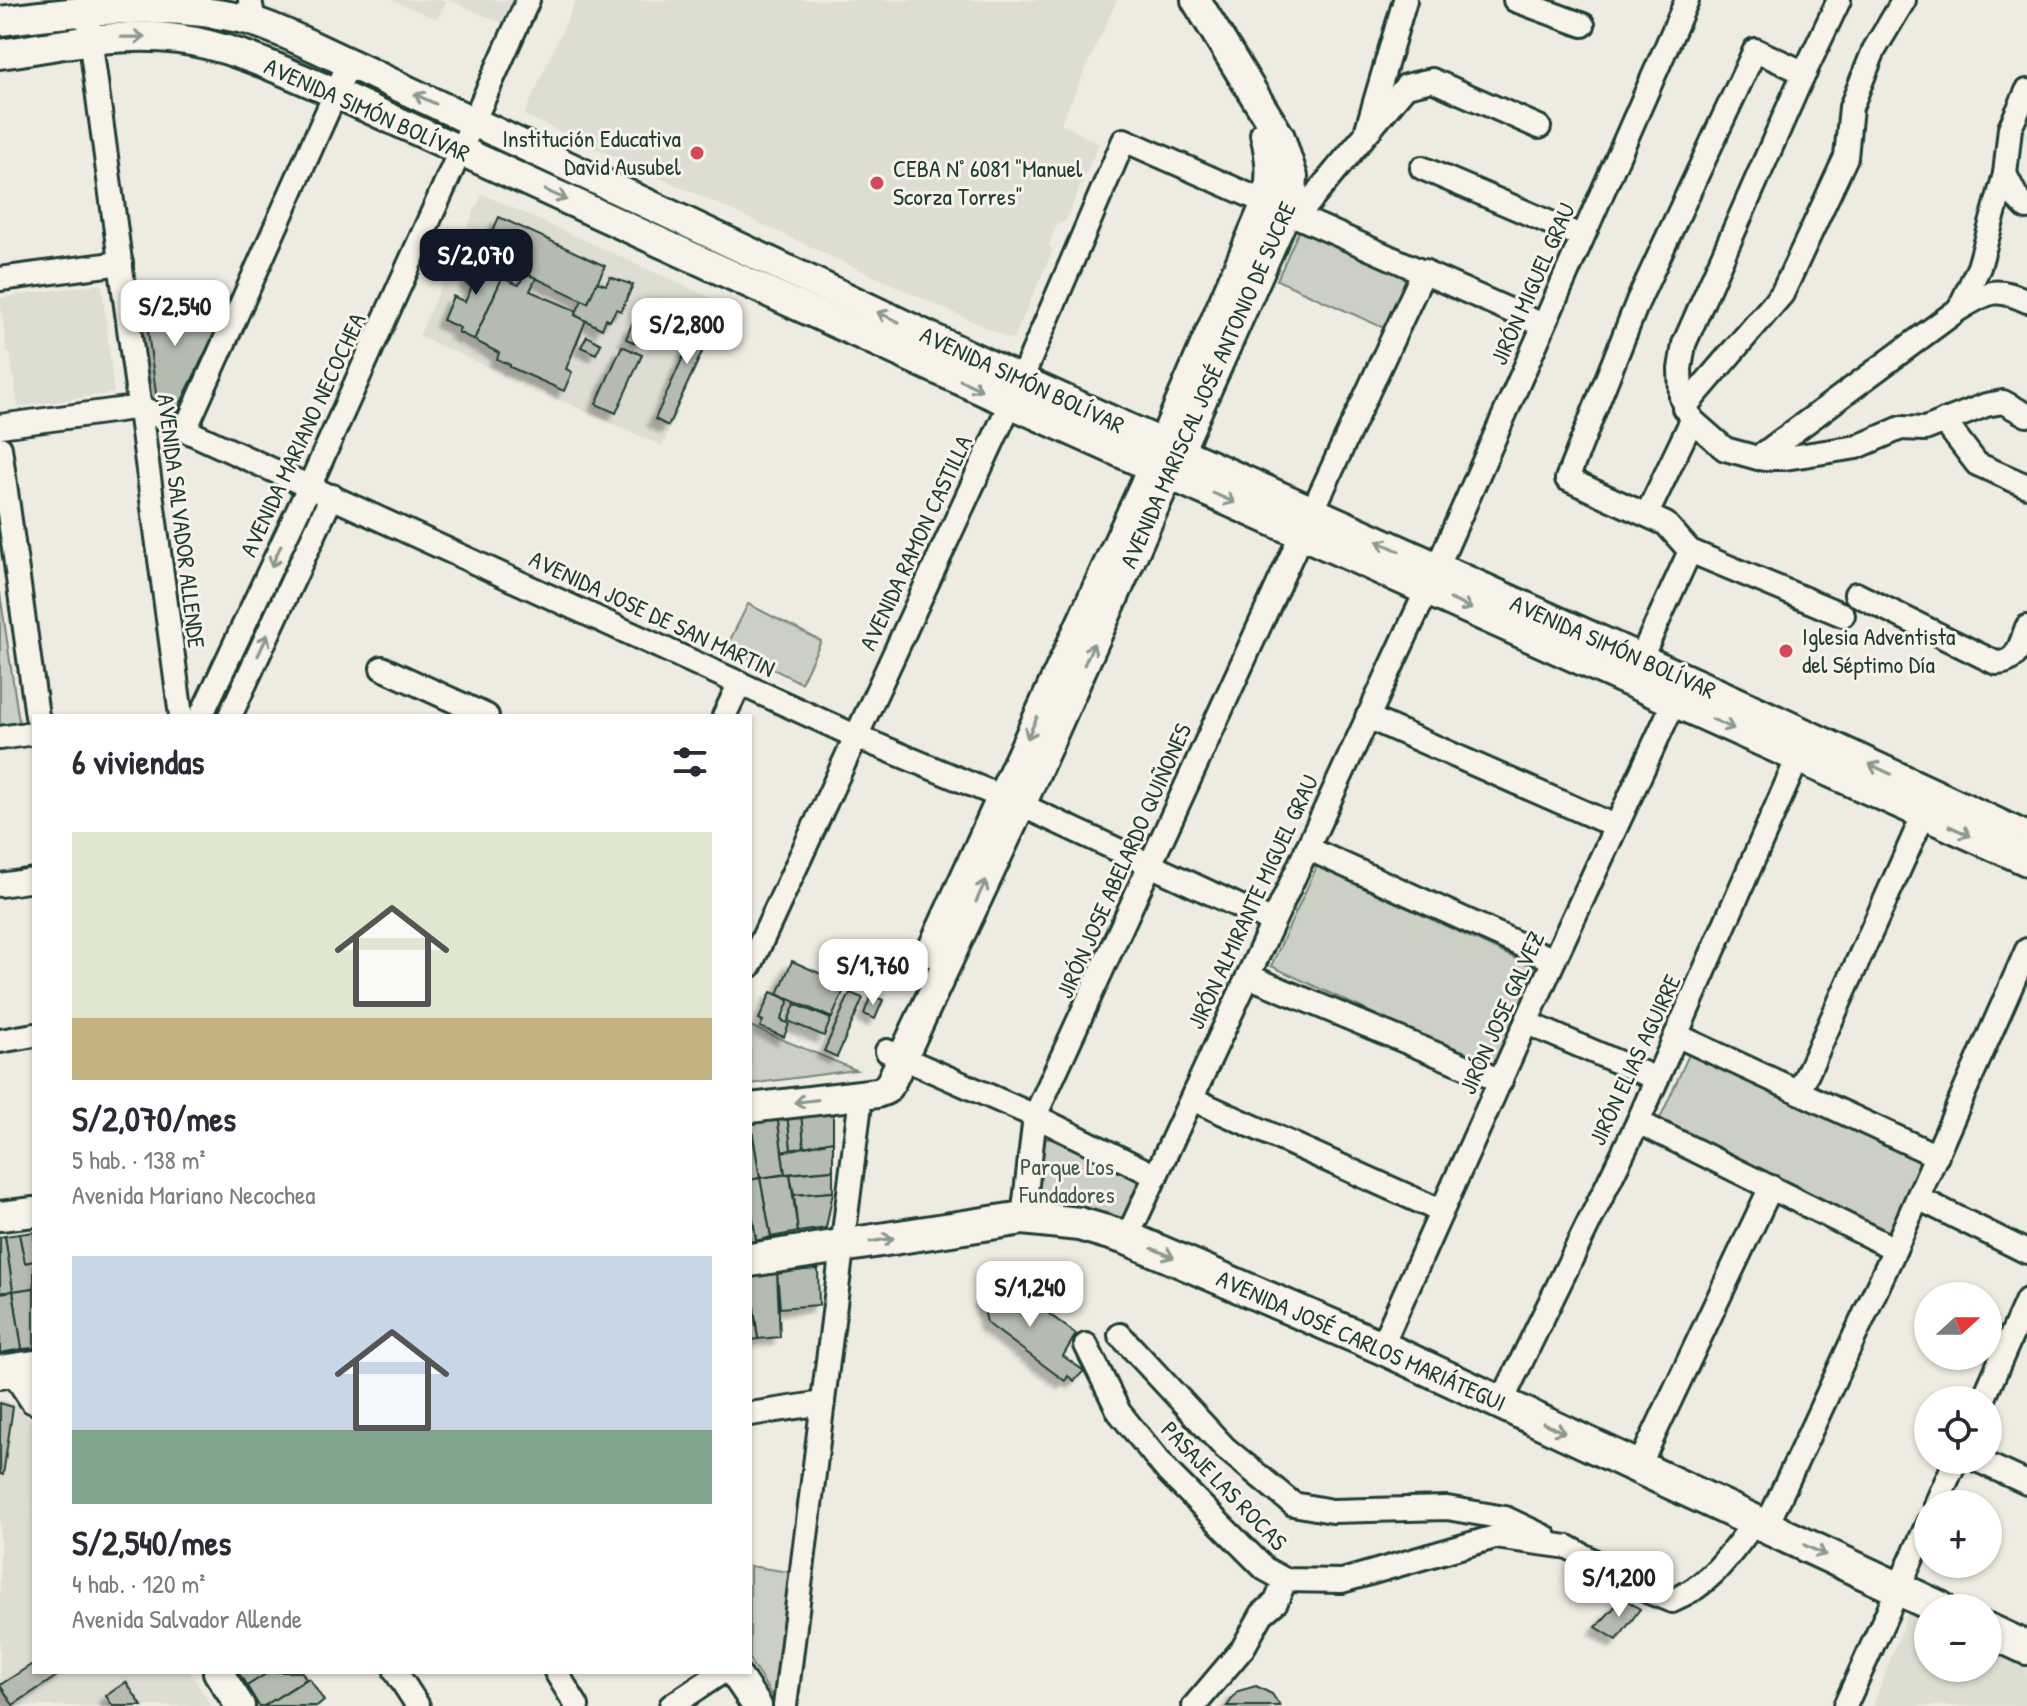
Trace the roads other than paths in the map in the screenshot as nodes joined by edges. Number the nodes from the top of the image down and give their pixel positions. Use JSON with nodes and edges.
{"nodes":[{"id":1,"x":528,"y":0,"type":"edge"},
{"id":2,"x":1196,"y":0,"type":"edge"},
{"id":3,"x":1405,"y":0,"type":"edge"},
{"id":4,"x":1515,"y":0,"type":"edge"},
{"id":5,"x":1687,"y":0,"type":"edge"},
{"id":6,"x":1839,"y":0,"type":"edge"},
{"id":7,"x":1904,"y":0,"type":"edge"},
{"id":8,"x":86,"y":5,"type":"edge"},
{"id":9,"x":252,"y":11,"type":"edge"},
{"id":10,"x":0,"y":21,"type":"edge"},
{"id":11,"x":1583,"y":25,"type":"dead end"},
{"id":12,"x":91,"y":41,"type":"junction"},
{"id":13,"x":0,"y":54,"type":"edge"},
{"id":14,"x":349,"y":63,"type":"junction"},
{"id":15,"x":1805,"y":73,"type":"junction"},
{"id":16,"x":2027,"y":91,"type":"edge"},
{"id":17,"x":335,"y":93,"type":"junction"},
{"id":18,"x":473,"y":121,"type":"junction"},
{"id":19,"x":1539,"y":127,"type":"dead end"},
{"id":20,"x":1366,"y":134,"type":"junction"},
{"id":21,"x":460,"y":151,"type":"junction"},
{"id":22,"x":1422,"y":168,"type":"dead end"},
{"id":23,"x":2005,"y":174,"type":"junction"},
{"id":24,"x":2027,"y":208,"type":"edge"},
{"id":25,"x":1283,"y":211,"type":"junction"},
{"id":26,"x":683,"y":221,"type":"junction"},
{"id":27,"x":1581,"y":236,"type":"junction"},
{"id":28,"x":671,"y":248,"type":"junction"},
{"id":29,"x":121,"y":263,"type":"junction"},
{"id":30,"x":1424,"y":271,"type":"junction"},
{"id":31,"x":0,"y":279,"type":"edge"},
{"id":32,"x":2027,"y":301,"type":"edge"},
{"id":33,"x":1959,"y":309,"type":"junction"},
{"id":34,"x":1543,"y":325,"type":"junction"},
{"id":35,"x":1016,"y":392,"type":"junction"},
{"id":36,"x":141,"y":407,"type":"junction"},
{"id":37,"x":1688,"y":414,"type":"junction"},
{"id":38,"x":2027,"y":415,"type":"edge"},
{"id":39,"x":1944,"y":421,"type":"junction"},
{"id":40,"x":0,"y":426,"type":"edge"},
{"id":41,"x":185,"y":430,"type":"junction"},
{"id":42,"x":0,"y":448,"type":"edge"},
{"id":43,"x":1758,"y":458,"type":"junction"},
{"id":44,"x":1166,"y":459,"type":"junction"},
{"id":45,"x":310,"y":485,"type":"junction"},
{"id":46,"x":2027,"y":486,"type":"edge"},
{"id":47,"x":332,"y":496,"type":"junction"},
{"id":48,"x":1312,"y":511,"type":"junction"},
{"id":49,"x":1647,"y":514,"type":"junction"},
{"id":50,"x":1690,"y":551,"type":"junction"},
{"id":51,"x":1432,"y":578,"type":"junction"},
{"id":52,"x":9,"y":579,"type":"edge"},
{"id":53,"x":1856,"y":594,"type":"dead end"},
{"id":54,"x":1843,"y":615,"type":"dead end"},
{"id":55,"x":2027,"y":627,"type":"edge"},
{"id":56,"x":1640,"y":660,"type":"junction"},
{"id":57,"x":382,"y":668,"type":"dead end"},
{"id":58,"x":740,"y":683,"type":"junction"},
{"id":59,"x":1674,"y":702,"type":"junction"},
{"id":60,"x":37,"y":714,"type":"edge"},
{"id":61,"x":181,"y":714,"type":"edge"},
{"id":62,"x":202,"y":714,"type":"edge"},
{"id":63,"x":231,"y":714,"type":"edge"},
{"id":64,"x":483,"y":714,"type":"edge"},
{"id":65,"x":725,"y":714,"type":"edge"},
{"id":66,"x":1367,"y":717,"type":"junction"},
{"id":67,"x":32,"y":733,"type":"edge"},
{"id":68,"x":855,"y":736,"type":"junction"},
{"id":69,"x":0,"y":738,"type":"edge"},
{"id":70,"x":1803,"y":747,"type":"junction"},
{"id":71,"x":1011,"y":801,"type":"junction"},
{"id":72,"x":1924,"y":814,"type":"junction"},
{"id":73,"x":1615,"y":826,"type":"junction"},
{"id":74,"x":2027,"y":837,"type":"edge"},
{"id":75,"x":1307,"y":848,"type":"junction"},
{"id":76,"x":2027,"y":861,"type":"edge"},
{"id":77,"x":1150,"y":865,"type":"junction"},
{"id":78,"x":32,"y":880,"type":"edge"},
{"id":79,"x":0,"y":885,"type":"edge"},
{"id":80,"x":1273,"y":922,"type":"junction"},
{"id":81,"x":2027,"y":950,"type":"edge"},
{"id":82,"x":1554,"y":960,"type":"junction"},
{"id":83,"x":752,"y":962,"type":"edge"},
{"id":84,"x":1248,"y":976,"type":"junction"},
{"id":85,"x":1527,"y":1023,"type":"junction"},
{"id":86,"x":32,"y":1035,"type":"edge"},
{"id":87,"x":1676,"y":1035,"type":"junction"},
{"id":88,"x":0,"y":1041,"type":"edge"},
{"id":89,"x":895,"y":1055,"type":"junction"},
{"id":90,"x":1657,"y":1079,"type":"junction"},
{"id":91,"x":1501,"y":1081,"type":"junction"},
{"id":92,"x":1799,"y":1092,"type":"junction"},
{"id":93,"x":861,"y":1096,"type":"junction"},
{"id":94,"x":1192,"y":1099,"type":"junction"},
{"id":95,"x":752,"y":1108,"type":"edge"},
{"id":96,"x":1035,"y":1116,"type":"junction"},
{"id":97,"x":1638,"y":1122,"type":"junction"},
{"id":98,"x":1937,"y":1156,"type":"junction"},
{"id":99,"x":1156,"y":1176,"type":"junction"},
{"id":100,"x":1771,"y":1187,"type":"junction"},
{"id":101,"x":1918,"y":1198,"type":"junction"},
{"id":102,"x":1441,"y":1211,"type":"junction"},
{"id":103,"x":32,"y":1212,"type":"edge"},
{"id":104,"x":0,"y":1216,"type":"edge"},
{"id":105,"x":1023,"y":1218,"type":"junction"},
{"id":106,"x":1127,"y":1238,"type":"junction"},
{"id":107,"x":842,"y":1246,"type":"junction"},
{"id":108,"x":1895,"y":1249,"type":"junction"},
{"id":109,"x":2027,"y":1252,"type":"edge"},
{"id":110,"x":752,"y":1260,"type":"edge"},
{"id":111,"x":2025,"y":1312,"type":"edge"},
{"id":112,"x":1120,"y":1335,"type":"dead end"},
{"id":113,"x":1086,"y":1345,"type":"dead end"},
{"id":114,"x":1381,"y":1347,"type":"junction"},
{"id":115,"x":16,"y":1369,"type":"edge"},
{"id":116,"x":1990,"y":1386,"type":"edge"},
{"id":117,"x":32,"y":1396,"type":"edge"},
{"id":118,"x":823,"y":1403,"type":"junction"},
{"id":119,"x":1501,"y":1403,"type":"junction"},
{"id":120,"x":752,"y":1414,"type":"edge"},
{"id":121,"x":1638,"y":1468,"type":"junction"},
{"id":122,"x":2002,"y":1472,"type":"edge"},
{"id":123,"x":2027,"y":1483,"type":"edge"},
{"id":124,"x":1760,"y":1525,"type":"junction"},
{"id":125,"x":1568,"y":1547,"type":"junction"},
{"id":126,"x":1914,"y":1554,"type":"edge"},
{"id":127,"x":1285,"y":1580,"type":"junction"},
{"id":128,"x":1898,"y":1589,"type":"junction"},
{"id":129,"x":1914,"y":1596,"type":"edge"},
{"id":130,"x":2002,"y":1636,"type":"edge"},
{"id":131,"x":2027,"y":1648,"type":"edge"},
{"id":132,"x":219,"y":1674,"type":"edge"},
{"id":133,"x":397,"y":1674,"type":"edge"},
{"id":134,"x":557,"y":1674,"type":"edge"},
{"id":135,"x":719,"y":1674,"type":"edge"},
{"id":136,"x":735,"y":1674,"type":"edge"},
{"id":137,"x":240,"y":1706,"type":"edge"},
{"id":138,"x":418,"y":1706,"type":"edge"},
{"id":139,"x":577,"y":1706,"type":"edge"},
{"id":140,"x":671,"y":1706,"type":"edge"},
{"id":141,"x":757,"y":1706,"type":"edge"},
{"id":142,"x":785,"y":1706,"type":"edge"},
{"id":143,"x":1194,"y":1706,"type":"edge"},
{"id":144,"x":1845,"y":1706,"type":"edge"}],
"edges":[{"from":1,"to":18,"type":"street","name":"AVENIDA MARIANO NECOCHEA"},
{"from":2,"to":25,"type":"street","name":"AVENIDA MARISCAL JOSÉ ANTONIO DE SUCRE"},
{"from":3,"to":20,"type":"street"},
{"from":4,"to":11,"type":"street"},
{"from":5,"to":27,"type":"street","name":"JIRÓN MIGUEL GRAU"},
{"from":6,"to":15,"type":"street"},
{"from":7,"to":37,"type":"street"},
{"from":8,"to":9,"type":"street","name":"AVENIDA SIMÓN BOLÍVAR"},
{"from":8,"to":10,"type":"street","name":"AVENIDA SIMÓN BOLÍVAR"},
{"from":8,"to":12,"type":"street","name":"AVENIDA SALVADOR ALLENDE"},
{"from":9,"to":14,"type":"street","name":"AVENIDA SIMÓN BOLÍVAR"},
{"from":12,"to":13,"type":"street","name":"AVENIDA SIMÓN BOLÍVAR"},
{"from":12,"to":17,"type":"street","name":"AVENIDA SIMÓN BOLÍVAR","one_way":true},
{"from":12,"to":29,"type":"street","name":"AVENIDA SALVADOR ALLENDE"},
{"from":14,"to":17,"type":"street"},
{"from":18,"to":14,"type":"street","name":"AVENIDA SIMÓN BOLÍVAR","one_way":true},
{"from":15,"to":37,"type":"street"},
{"from":15,"to":49,"type":"street"},
{"from":16,"to":23,"type":"street"},
{"from":17,"to":21,"type":"street","name":"AVENIDA SIMÓN BOLÍVAR"},
{"from":17,"to":41,"type":"street"},
{"from":18,"to":21,"type":"street","name":"AVENIDA MARIANO NECOCHEA"},
{"from":18,"to":26,"type":"street","name":"AVENIDA SIMÓN BOLÍVAR"},
{"from":19,"to":20,"type":"street"},
{"from":20,"to":25,"type":"street"},
{"from":21,"to":28,"type":"street","name":"AVENIDA SIMÓN BOLÍVAR","one_way":true},
{"from":21,"to":45,"type":"street","name":"AVENIDA MARIANO NECOCHEA"},
{"from":22,"to":27,"type":"street"},
{"from":23,"to":24,"type":"street"},
{"from":23,"to":33,"type":"street"},
{"from":25,"to":30,"type":"street"},
{"from":25,"to":35,"type":"street","name":"AVENIDA RAMON CASTILLA"},
{"from":25,"to":44,"type":"street","name":"AVENIDA MARISCAL JOSÉ ANTONIO DE SUCRE"},
{"from":26,"to":28,"type":"street"},
{"from":35,"to":26,"type":"street","name":"AVENIDA SIMÓN BOLÍVAR","one_way":true},
{"from":27,"to":34,"type":"street","name":"JIRÓN MIGUEL GRAU"},
{"from":28,"to":35,"type":"street","name":"AVENIDA SIMÓN BOLÍVAR","one_way":true},
{"from":29,"to":31,"type":"street"},
{"from":29,"to":36,"type":"street","name":"AVENIDA SALVADOR ALLENDE"},
{"from":30,"to":34,"type":"street"},
{"from":30,"to":48,"type":"street","name":"JIRÓN JOSE ABELARDO QUIÑONES"},
{"from":32,"to":33,"type":"street"},
{"from":33,"to":43,"type":"street"},
{"from":34,"to":51,"type":"street","name":"JIRÓN MIGUEL GRAU"},
{"from":35,"to":44,"type":"street","name":"AVENIDA SIMÓN BOLÍVAR"},
{"from":35,"to":68,"type":"street","name":"AVENIDA RAMON CASTILLA"},
{"from":36,"to":40,"type":"street"},
{"from":36,"to":41,"type":"street","name":"AVENIDA JOSE DE SAN MARTIN"},
{"from":36,"to":61,"type":"street","name":"AVENIDA SALVADOR ALLENDE"},
{"from":37,"to":43,"type":"street"},
{"from":37,"to":49,"type":"street"},
{"from":38,"to":39,"type":"street"},
{"from":39,"to":43,"type":"street"},
{"from":39,"to":46,"type":"street"},
{"from":41,"to":45,"type":"street","name":"AVENIDA JOSE DE SAN MARTIN"},
{"from":42,"to":52,"type":"street"},
{"from":44,"to":48,"type":"street","name":"AVENIDA SIMÓN BOLÍVAR"},
{"from":44,"to":71,"type":"street","name":"AVENIDA MARISCAL JOSÉ ANTONIO DE SUCRE"},
{"from":45,"to":47,"type":"street","name":"AVENIDA JOSE DE SAN MARTIN"},
{"from":45,"to":62,"type":"street","name":"AVENIDA MARIANO NECOCHEA","one_way":true},
{"from":47,"to":58,"type":"street","name":"AVENIDA JOSE DE SAN MARTIN"},
{"from":63,"to":47,"type":"street","one_way":true},
{"from":48,"to":51,"type":"street","name":"AVENIDA SIMÓN BOLÍVAR"},
{"from":48,"to":77,"type":"street","name":"JIRÓN JOSE ABELARDO QUIÑONES"},
{"from":49,"to":50,"type":"street"},
{"from":50,"to":54,"type":"street"},
{"from":50,"to":56,"type":"street"},
{"from":51,"to":56,"type":"street","name":"AVENIDA SIMÓN BOLÍVAR"},
{"from":51,"to":59,"type":"street","name":"AVENIDA SIMÓN BOLÍVAR","one_way":true},
{"from":51,"to":66,"type":"street","name":"JIRÓN ALMIRANTE MIGUEL GRAU"},
{"from":52,"to":60,"type":"street"},
{"from":53,"to":55,"type":"street"},
{"from":56,"to":70,"type":"street","name":"AVENIDA SIMÓN BOLÍVAR"},
{"from":57,"to":64,"type":"street"},
{"from":58,"to":65,"type":"street"},
{"from":58,"to":68,"type":"street","name":"AVENIDA JOSE DE SAN MARTIN"},
{"from":59,"to":70,"type":"street","name":"AVENIDA SIMÓN BOLÍVAR","one_way":true},
{"from":59,"to":73,"type":"street","name":"JIRÓN JOSE GALVEZ"},
{"from":66,"to":73,"type":"street"},
{"from":66,"to":75,"type":"street","name":"JIRÓN ALMIRANTE MIGUEL GRAU"},
{"from":67,"to":69,"type":"street"},
{"from":68,"to":71,"type":"street","name":"AVENIDA JOSE DE SAN MARTIN"},
{"from":68,"to":83,"type":"street","name":"AVENIDA RAMON CASTILLA"},
{"from":70,"to":72,"type":"street","name":"AVENIDA SIMÓN BOLÍVAR"},
{"from":74,"to":70,"type":"street","name":"AVENIDA SIMÓN BOLÍVAR","one_way":true},
{"from":70,"to":87,"type":"street","name":"JIRÓN ELIAS AGUIRRE"},
{"from":71,"to":77,"type":"street","name":"AVENIDA JOSE DE SAN MARTIN"},
{"from":71,"to":89,"type":"street","name":"AVENIDA MARISCAL JOSÉ ANTONIO DE SUCRE"},
{"from":72,"to":76,"type":"street","name":"AVENIDA SIMÓN BOLÍVAR","one_way":true},
{"from":72,"to":92,"type":"street"},
{"from":73,"to":82,"type":"street","name":"JIRÓN JOSE GALVEZ"},
{"from":75,"to":80,"type":"street","name":"JIRÓN ALMIRANTE MIGUEL GRAU"},
{"from":75,"to":82,"type":"street"},
{"from":77,"to":80,"type":"street","name":"AVENIDA JOSE DE SAN MARTIN"},
{"from":77,"to":96,"type":"street","name":"JIRÓN JOSE ABELARDO QUIÑONES"},
{"from":78,"to":79,"type":"street"},
{"from":80,"to":84,"type":"street","name":"JIRÓN ALMIRANTE MIGUEL GRAU"},
{"from":81,"to":98,"type":"street"},
{"from":82,"to":85,"type":"street","name":"JIRÓN JOSE GALVEZ"},
{"from":84,"to":91,"type":"street"},
{"from":84,"to":94,"type":"street","name":"JIRÓN ALMIRANTE MIGUEL GRAU"},
{"from":85,"to":90,"type":"street"},
{"from":85,"to":91,"type":"street","name":"JIRÓN JOSE GALVEZ"},
{"from":86,"to":88,"type":"street"},
{"from":87,"to":90,"type":"street","name":"JIRÓN ELIAS AGUIRRE"},
{"from":87,"to":92,"type":"street"},
{"from":89,"to":93,"type":"street","name":"AVENIDA MARISCAL JOSÉ ANTONIO DE SUCRE"},
{"from":89,"to":96,"type":"street"},
{"from":90,"to":97,"type":"street","name":"JIRÓN ELIAS AGUIRRE"},
{"from":91,"to":102,"type":"street","name":"JIRÓN JOSE GALVEZ"},
{"from":92,"to":98,"type":"street"},
{"from":93,"to":95,"type":"street","one_way":true},
{"from":93,"to":107,"type":"street"},
{"from":94,"to":99,"type":"street","name":"JIRÓN ALMIRANTE MIGUEL GRAU"},
{"from":94,"to":102,"type":"street"},
{"from":96,"to":99,"type":"street"},
{"from":96,"to":105,"type":"street","name":"JIRÓN JOSE ABELARDO QUIÑONES"},
{"from":97,"to":100,"type":"street"},
{"from":97,"to":119,"type":"street","name":"JIRÓN ELIAS AGUIRRE"},
{"from":98,"to":101,"type":"street"},
{"from":99,"to":106,"type":"street","name":"JIRÓN ALMIRANTE MIGUEL GRAU"},
{"from":100,"to":108,"type":"street"},
{"from":100,"to":121,"type":"street"},
{"from":101,"to":108,"type":"street"},
{"from":101,"to":109,"type":"street"},
{"from":102,"to":114,"type":"street","name":"JIRÓN JOSE GALVEZ"},
{"from":103,"to":104,"type":"street"},
{"from":105,"to":106,"type":"main road","name":"AVENIDA JOSÉ CARLOS MARIÁTEGUI"},
{"from":107,"to":105,"type":"main road","name":"AVENIDA JOSÉ CARLOS MARIÁTEGUI","one_way":true},
{"from":106,"to":114,"type":"main road","name":"AVENIDA JOSÉ CARLOS MARIÁTEGUI","one_way":true},
{"from":107,"to":110,"type":"main road","name":"AVENIDA JOSÉ CARLOS MARIÁTEGUI"},
{"from":107,"to":118,"type":"street"},
{"from":108,"to":124,"type":"street"},
{"from":111,"to":116,"type":"street"},
{"from":112,"to":125,"type":"street"},
{"from":113,"to":127,"type":"street","name":"PASAJE LAS ROCAS"},
{"from":114,"to":119,"type":"main road","name":"AVENIDA JOSÉ CARLOS MARIÁTEGUI"},
{"from":115,"to":117,"type":"street"},
{"from":118,"to":120,"type":"street"},
{"from":118,"to":142,"type":"street"},
{"from":119,"to":121,"type":"main road","name":"AVENIDA JOSÉ CARLOS MARIÁTEGUI","one_way":true},
{"from":121,"to":124,"type":"main road","name":"AVENIDA JOSÉ CARLOS MARIÁTEGUI"},
{"from":122,"to":123,"type":"street"},
{"from":124,"to":125,"type":"street","name":"PASAJE LAS ROCAS"},
{"from":124,"to":128,"type":"main road","name":"AVENIDA JOSÉ CARLOS MARIÁTEGUI","one_way":true},
{"from":125,"to":127,"type":"street","name":"PASAJE LAS ROCAS"},
{"from":126,"to":128,"type":"street"},
{"from":127,"to":143,"type":"street"},
{"from":128,"to":129,"type":"main road","name":"AVENIDA JOSÉ CARLOS MARIÁTEGUI"},
{"from":128,"to":144,"type":"street"},
{"from":130,"to":131,"type":"main road"},
{"from":132,"to":137,"type":"street"},
{"from":133,"to":138,"type":"street"},
{"from":134,"to":139,"type":"street"},
{"from":135,"to":140,"type":"street"},
{"from":136,"to":141,"type":"street"}]}
